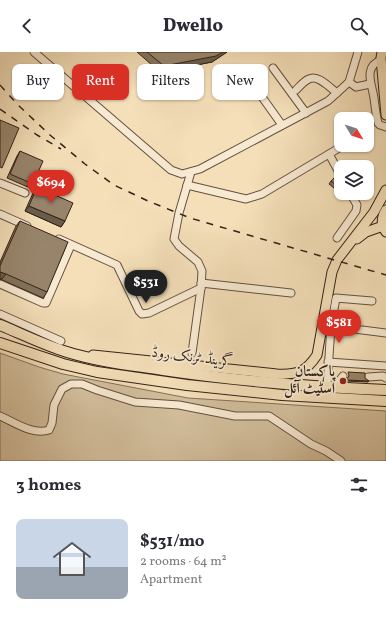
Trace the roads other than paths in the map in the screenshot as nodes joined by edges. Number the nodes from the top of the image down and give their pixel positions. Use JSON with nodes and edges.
{"nodes":[{"id":1,"x":34,"y":52,"type":"edge"},
{"id":2,"x":358,"y":52,"type":"edge"},
{"id":3,"x":364,"y":52,"type":"edge"},
{"id":4,"x":382,"y":56,"type":"edge"},
{"id":5,"x":273,"y":68,"type":"dead end"},
{"id":6,"x":351,"y":83,"type":"junction"},
{"id":7,"x":370,"y":84,"type":"junction"},
{"id":8,"x":296,"y":90,"type":"dead end"},
{"id":9,"x":337,"y":93,"type":"junction"},
{"id":10,"x":264,"y":100,"type":"edge"},
{"id":11,"x":306,"y":113,"type":"junction"},
{"id":12,"x":386,"y":115,"type":"edge"},
{"id":13,"x":282,"y":126,"type":"junction"},
{"id":14,"x":386,"y":127,"type":"edge"},
{"id":15,"x":334,"y":151,"type":"edge"},
{"id":16,"x":329,"y":154,"type":"junction"},
{"id":17,"x":334,"y":163,"type":"edge"},
{"id":18,"x":191,"y":172,"type":"junction"},
{"id":19,"x":0,"y":183,"type":"edge"},
{"id":20,"x":187,"y":185,"type":"junction"},
{"id":21,"x":386,"y":190,"type":"edge"},
{"id":22,"x":25,"y":193,"type":"dead end"},
{"id":23,"x":354,"y":200,"type":"edge"},
{"id":24,"x":386,"y":210,"type":"edge"},
{"id":25,"x":0,"y":214,"type":"edge"},
{"id":26,"x":36,"y":229,"type":"edge"},
{"id":27,"x":384,"y":229,"type":"edge"},
{"id":28,"x":50,"y":236,"type":"edge"},
{"id":29,"x":337,"y":238,"type":"dead end"},
{"id":30,"x":71,"y":245,"type":"junction"},
{"id":31,"x":345,"y":248,"type":"junction"},
{"id":32,"x":0,"y":284,"type":"edge"},
{"id":33,"x":201,"y":285,"type":"junction"},
{"id":34,"x":291,"y":293,"type":"dead end"},
{"id":35,"x":372,"y":301,"type":"dead end"},
{"id":36,"x":0,"y":314,"type":"edge"},
{"id":37,"x":0,"y":325,"type":"edge"},
{"id":38,"x":331,"y":326,"type":"junction"},
{"id":39,"x":386,"y":333,"type":"edge"},
{"id":40,"x":61,"y":342,"type":"junction"},
{"id":41,"x":0,"y":343,"type":"edge"},
{"id":42,"x":67,"y":352,"type":"junction"},
{"id":43,"x":192,"y":353,"type":"dead end"},
{"id":44,"x":328,"y":362,"type":"junction"},
{"id":45,"x":386,"y":366,"type":"edge"},
{"id":46,"x":343,"y":376,"type":"dead end"},
{"id":47,"x":368,"y":377,"type":"dead end"},
{"id":48,"x":386,"y":378,"type":"edge"},
{"id":49,"x":327,"y":387,"type":"junction"},
{"id":50,"x":338,"y":388,"type":"junction"},
{"id":51,"x":386,"y":390,"type":"edge"},
{"id":52,"x":386,"y":401,"type":"edge"},
{"id":53,"x":0,"y":416,"type":"edge"},
{"id":54,"x":341,"y":461,"type":"edge"}],
"edges":[{"from":1,"to":18,"type":"street"},
{"from":2,"to":6,"type":"street"},
{"from":3,"to":6,"type":"street"},
{"from":4,"to":7,"type":"street"},
{"from":4,"to":12,"type":"main road"},
{"from":5,"to":11,"type":"street"},
{"from":6,"to":7,"type":"street"},
{"from":6,"to":9,"type":"street"},
{"from":7,"to":14,"type":"street"},
{"from":8,"to":9,"type":"street"},
{"from":9,"to":11,"type":"street"},
{"from":10,"to":13,"type":"street"},
{"from":11,"to":13,"type":"street"},
{"from":13,"to":18,"type":"street"},
{"from":15,"to":16,"type":"street"},
{"from":16,"to":17,"type":"street"},
{"from":16,"to":20,"type":"street"},
{"from":18,"to":20,"type":"street"},
{"from":19,"to":22,"type":"street"},
{"from":20,"to":33,"type":"street"},
{"from":21,"to":31,"type":"main road"},
{"from":23,"to":29,"type":"street"},
{"from":24,"to":27,"type":"main road"},
{"from":25,"to":26,"type":"street"},
{"from":27,"to":31,"type":"main road"},
{"from":28,"to":30,"type":"street"},
{"from":30,"to":32,"type":"street"},
{"from":30,"to":33,"type":"street"},
{"from":31,"to":42,"type":"main road"},
{"from":33,"to":34,"type":"street"},
{"from":33,"to":43,"type":"street"},
{"from":35,"to":38,"type":"street"},
{"from":36,"to":40,"type":"street"},
{"from":37,"to":40,"type":"highway","name":"گرینڈ ٹرنک روڈ"},
{"from":38,"to":39,"type":"street"},
{"from":38,"to":44,"type":"street"},
{"from":40,"to":42,"type":"highway","name":"گرینڈ ٹرنک روڈ"},
{"from":41,"to":52,"type":"highway","name":"گرینڈ ٹرنک روڈ"},
{"from":42,"to":49,"type":"highway","name":"گرینڈ ٹرنک روڈ"},
{"from":44,"to":45,"type":"street"},
{"from":44,"to":49,"type":"street"},
{"from":46,"to":50,"type":"street"},
{"from":47,"to":48,"type":"street"},
{"from":49,"to":50,"type":"highway","name":"گرینڈ ٹرنک روڈ"},
{"from":50,"to":51,"type":"highway","name":"گرینڈ ٹرنک روڈ"},
{"from":53,"to":54,"type":"street"}]}
